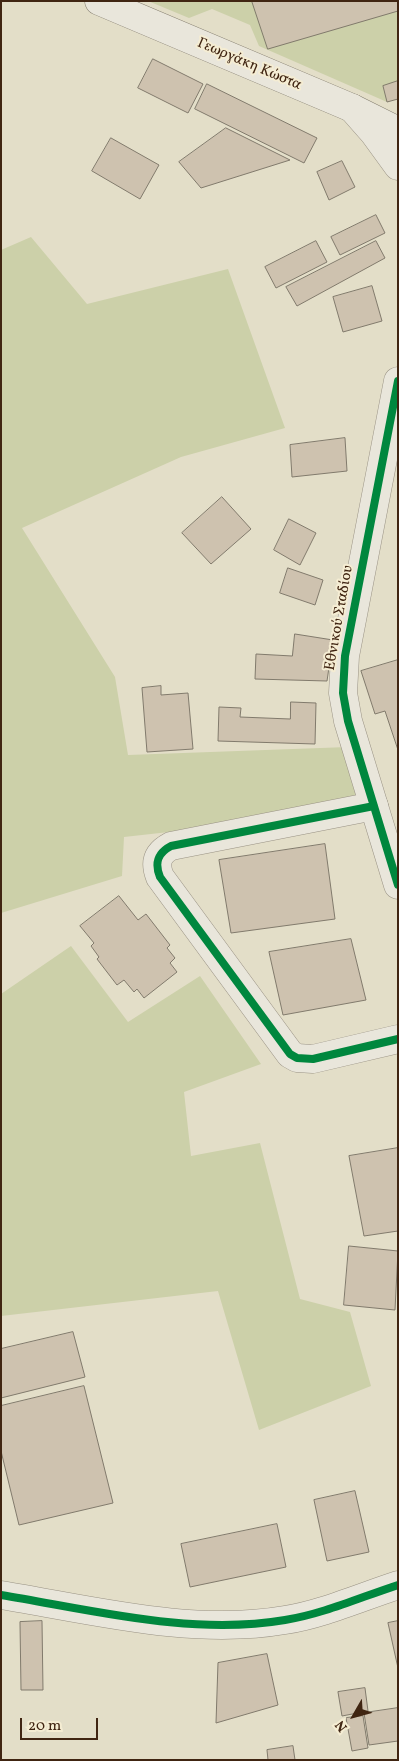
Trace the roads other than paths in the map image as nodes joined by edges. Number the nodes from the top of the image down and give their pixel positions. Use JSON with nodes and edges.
{"nodes":[{"id":1,"x":99,"y":1,"type":"edge"},
{"id":2,"x":352,"y":108,"type":"junction"},
{"id":3,"x":398,"y":131,"type":"edge"},
{"id":4,"x":398,"y":166,"type":"edge"},
{"id":5,"x":398,"y":382,"type":"edge"},
{"id":6,"x":374,"y":806,"type":"junction"},
{"id":7,"x":398,"y":885,"type":"edge"},
{"id":8,"x":398,"y":1039,"type":"edge"},
{"id":9,"x":398,"y":1585,"type":"edge"},
{"id":10,"x":1,"y":1595,"type":"edge"}],
"edges":[{"from":1,"to":2,"type":"street","name":"Γεωργάκη Κώστα"},
{"from":2,"to":3,"type":"street","name":"Γεωργάκη Κώστα"},
{"from":2,"to":4,"type":"street"},
{"from":5,"to":6,"type":"street","name":"Εθνικού Σταδίου"},
{"from":6,"to":7,"type":"street","name":"Εθνικού Σταδίου"},
{"from":6,"to":8,"type":"street"},
{"from":9,"to":10,"type":"street"}]}
